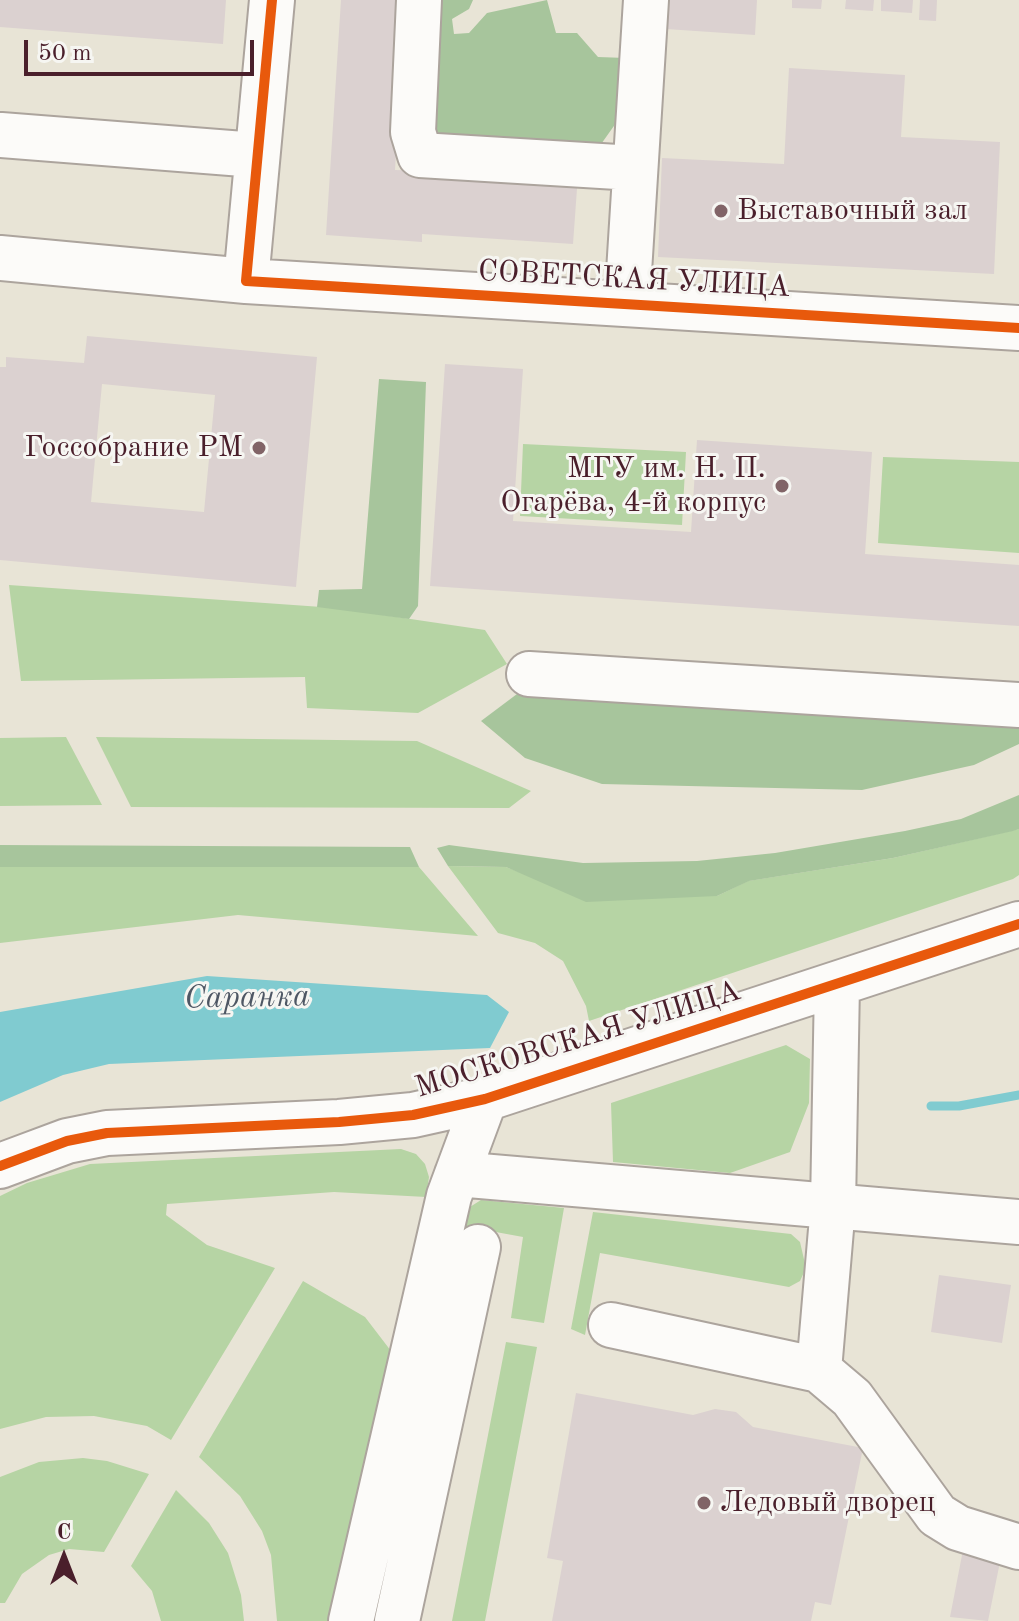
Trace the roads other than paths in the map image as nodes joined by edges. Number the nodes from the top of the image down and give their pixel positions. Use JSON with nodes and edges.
{"nodes":[{"id":1,"x":272,"y":0,"type":"edge"},
{"id":2,"x":419,"y":0,"type":"edge"},
{"id":3,"x":646,"y":0,"type":"edge"},
{"id":4,"x":1,"y":135,"type":"edge"},
{"id":5,"x":256,"y":155,"type":"junction"},
{"id":6,"x":634,"y":168,"type":"junction"},
{"id":7,"x":0,"y":258,"type":"edge"},
{"id":8,"x":246,"y":281,"type":"junction"},
{"id":9,"x":627,"y":304,"type":"junction"},
{"id":10,"x":1019,"y":328,"type":"edge"},
{"id":11,"x":529,"y":674,"type":"dead end"},
{"id":12,"x":1019,"y":705,"type":"edge"},
{"id":13,"x":1019,"y":924,"type":"edge"},
{"id":14,"x":837,"y":984,"type":"junction"},
{"id":15,"x":485,"y":1099,"type":"junction"},
{"id":16,"x":0,"y":1166,"type":"edge"},
{"id":17,"x":457,"y":1174,"type":"junction"},
{"id":18,"x":833,"y":1206,"type":"junction"},
{"id":19,"x":1019,"y":1222,"type":"edge"},
{"id":20,"x":478,"y":1247,"type":"dead end"},
{"id":21,"x":611,"y":1325,"type":"dead end"},
{"id":22,"x":819,"y":1370,"type":"junction"},
{"id":23,"x":401,"y":1402,"type":"junction"},
{"id":24,"x":444,"y":1417,"type":"junction"},
{"id":25,"x":1019,"y":1547,"type":"edge"},
{"id":26,"x":351,"y":1621,"type":"edge"},
{"id":27,"x":397,"y":1621,"type":"edge"}],
"edges":[{"from":1,"to":5,"type":"street"},
{"from":2,"to":6,"type":"street"},
{"from":3,"to":6,"type":"street"},
{"from":4,"to":5,"type":"street"},
{"from":5,"to":8,"type":"street"},
{"from":6,"to":9,"type":"street"},
{"from":7,"to":8,"type":"street","name":"СОВЕТСКАЯ УЛИЦА"},
{"from":8,"to":9,"type":"street","name":"СОВЕТСКАЯ УЛИЦА"},
{"from":9,"to":10,"type":"street","name":"СОВЕТСКАЯ УЛИЦА"},
{"from":11,"to":12,"type":"street"},
{"from":13,"to":14,"type":"street","name":"МОСКОВСКАЯ УЛИЦА"},
{"from":14,"to":15,"type":"street","name":"МОСКОВСКАЯ УЛИЦА"},
{"from":14,"to":18,"type":"street"},
{"from":15,"to":16,"type":"street","name":"МОСКОВСКАЯ УЛИЦА"},
{"from":15,"to":17,"type":"street"},
{"from":17,"to":18,"type":"street"},
{"from":17,"to":23,"type":"street"},
{"from":18,"to":19,"type":"street"},
{"from":18,"to":22,"type":"street"},
{"from":20,"to":24,"type":"street"},
{"from":21,"to":22,"type":"street"},
{"from":22,"to":25,"type":"street"},
{"from":23,"to":24,"type":"street"},
{"from":23,"to":26,"type":"street"},
{"from":24,"to":27,"type":"street"}]}
